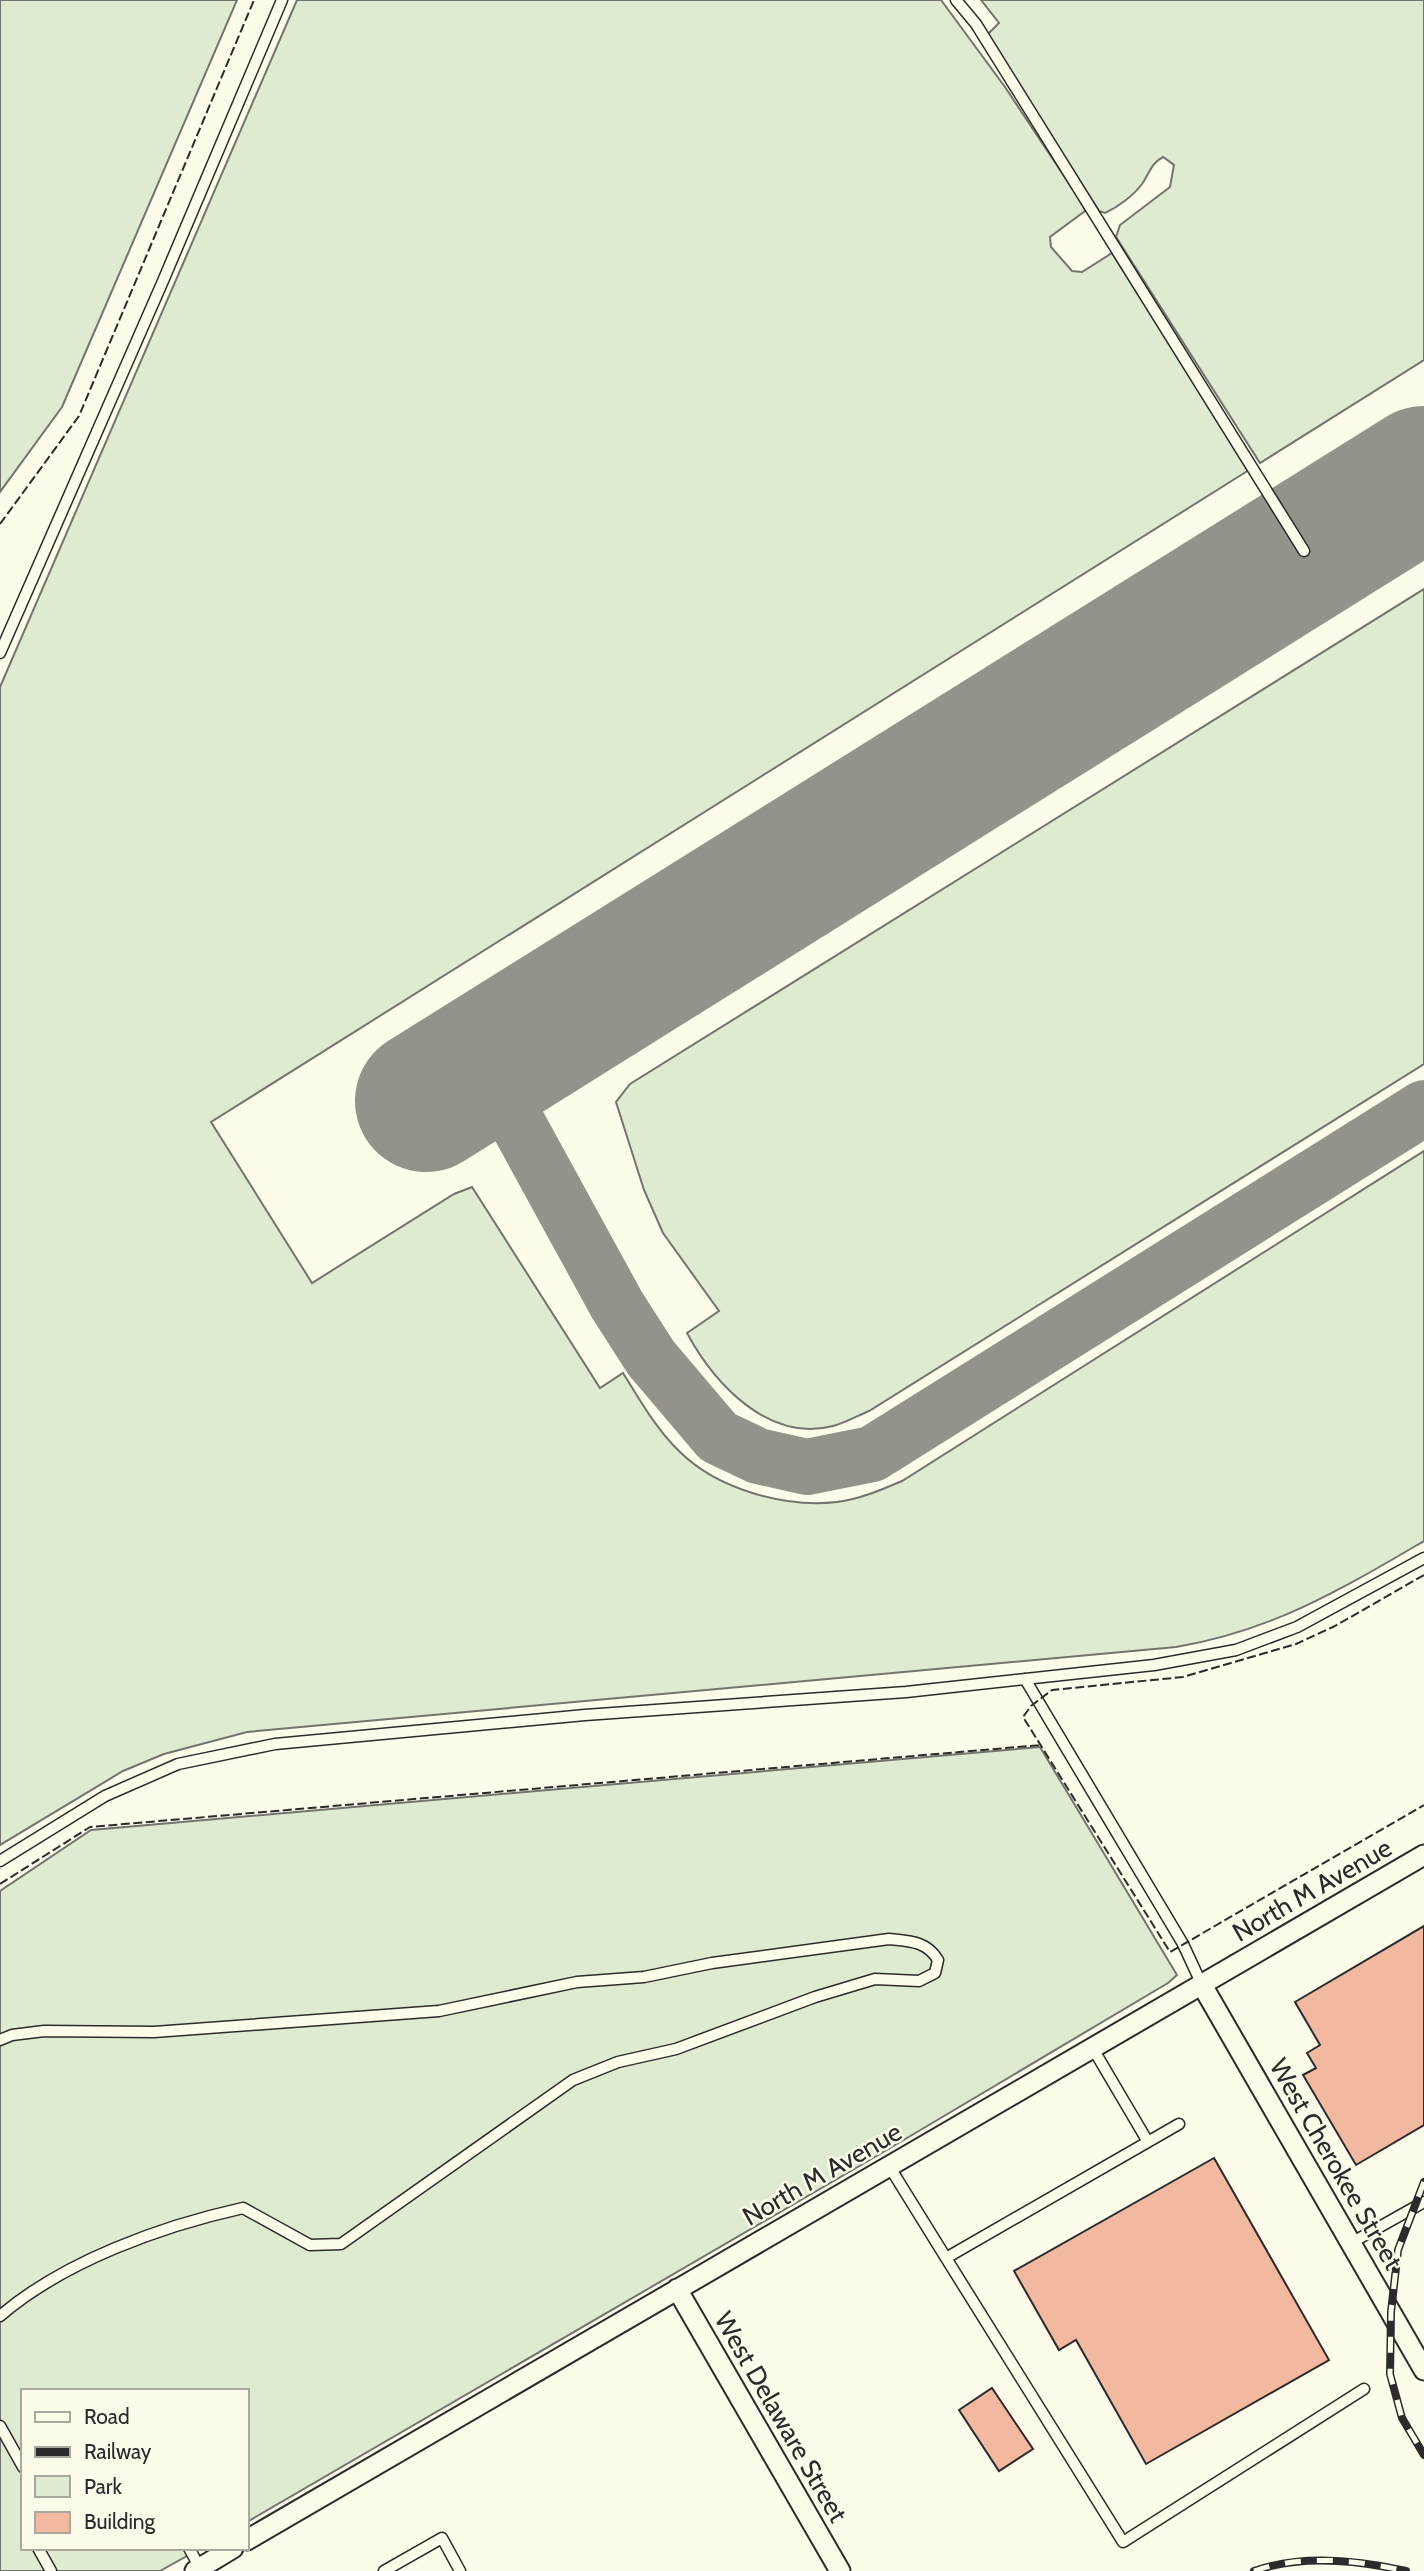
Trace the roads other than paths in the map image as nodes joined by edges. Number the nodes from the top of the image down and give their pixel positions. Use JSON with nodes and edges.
{"nodes":[{"id":1,"x":282,"y":0,"type":"edge"},
{"id":2,"x":956,"y":0,"type":"edge"},
{"id":3,"x":1304,"y":551,"type":"dead end"},
{"id":4,"x":0,"y":653,"type":"edge"},
{"id":5,"x":1424,"y":1558,"type":"edge"},
{"id":6,"x":1025,"y":1679,"type":"junction"},
{"id":7,"x":1424,"y":1855,"type":"edge"},
{"id":8,"x":0,"y":1861,"type":"edge"},
{"id":9,"x":1202,"y":1985,"type":"junction"},
{"id":10,"x":0,"y":2040,"type":"edge"},
{"id":11,"x":1093,"y":2047,"type":"junction"},
{"id":12,"x":1179,"y":2124,"type":"dead end"},
{"id":13,"x":1148,"y":2142,"type":"junction"},
{"id":14,"x":889,"y":2166,"type":"junction"},
{"id":15,"x":1424,"y":2202,"type":"edge"},
{"id":16,"x":1351,"y":2244,"type":"junction"},
{"id":17,"x":946,"y":2258,"type":"junction"},
{"id":18,"x":677,"y":2289,"type":"junction"},
{"id":19,"x":0,"y":2316,"type":"edge"},
{"id":20,"x":1424,"y":2370,"type":"edge"},
{"id":21,"x":1364,"y":2389,"type":"dead end"},
{"id":22,"x":0,"y":2426,"type":"edge"},
{"id":23,"x":21,"y":2463,"type":"edge"},
{"id":24,"x":248,"y":2539,"type":"edge"},
{"id":25,"x":39,"y":2550,"type":"edge"},
{"id":26,"x":189,"y":2550,"type":"edge"},
{"id":27,"x":230,"y":2550,"type":"edge"},
{"id":28,"x":197,"y":2569,"type":"edge"},
{"id":29,"x":51,"y":2571,"type":"edge"},
{"id":30,"x":384,"y":2571,"type":"edge"},
{"id":31,"x":460,"y":2571,"type":"edge"},
{"id":32,"x":840,"y":2571,"type":"edge"}],
"edges":[{"from":1,"to":4,"type":"lane"},
{"from":2,"to":3,"type":"lane"},
{"from":5,"to":6,"type":"lane"},
{"from":6,"to":8,"type":"lane"},
{"from":6,"to":9,"type":"lane"},
{"from":7,"to":9,"type":"street","name":"North M Avenue"},
{"from":9,"to":11,"type":"street","name":"North M Avenue"},
{"from":9,"to":16,"type":"street","name":"West Cherokee Street"},
{"from":10,"to":19,"type":"lane"},
{"from":11,"to":13,"type":"lane"},
{"from":11,"to":14,"type":"street","name":"North M Avenue"},
{"from":12,"to":13,"type":"lane"},
{"from":13,"to":17,"type":"lane"},
{"from":14,"to":17,"type":"lane"},
{"from":14,"to":18,"type":"street","name":"North M Avenue"},
{"from":15,"to":16,"type":"lane"},
{"from":16,"to":20,"type":"street","name":"West Cherokee Street"},
{"from":17,"to":21,"type":"lane"},
{"from":18,"to":24,"type":"street","name":"North M Avenue"},
{"from":18,"to":32,"type":"street","name":"West Delaware Street"},
{"from":22,"to":23,"type":"lane"},
{"from":25,"to":29,"type":"lane"},
{"from":26,"to":28,"type":"lane"},
{"from":27,"to":28,"type":"street"},
{"from":30,"to":31,"type":"lane"}]}
